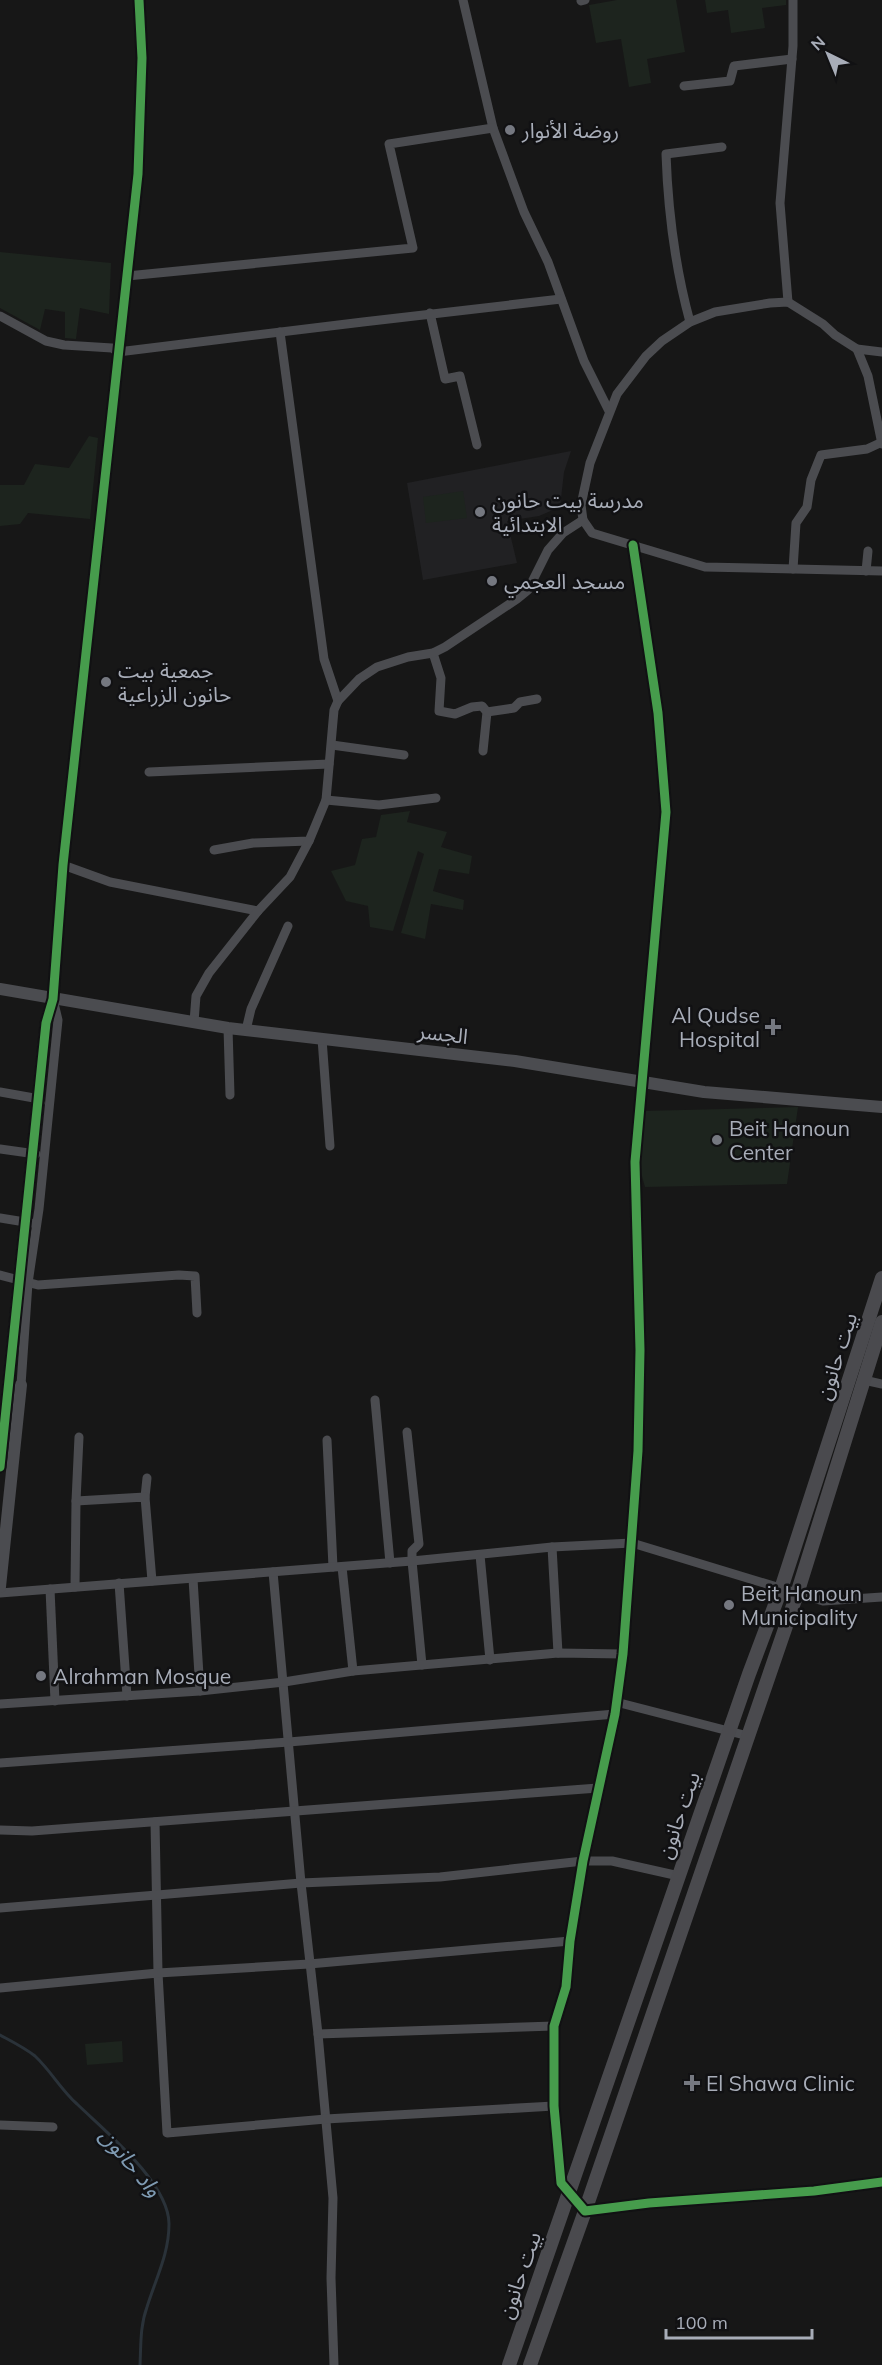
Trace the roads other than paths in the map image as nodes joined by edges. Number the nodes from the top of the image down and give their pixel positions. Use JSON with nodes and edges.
{"nodes":[{"id":1,"x":139,"y":0,"type":"edge"},
{"id":2,"x":463,"y":0,"type":"edge"},
{"id":3,"x":793,"y":0,"type":"edge"},
{"id":4,"x":792,"y":59,"type":"junction"},
{"id":5,"x":684,"y":86,"type":"dead end"},
{"id":6,"x":494,"y":128,"type":"junction"},
{"id":7,"x":722,"y":147,"type":"dead end"},
{"id":8,"x":128,"y":276,"type":"junction"},
{"id":9,"x":561,"y":299,"type":"junction"},
{"id":10,"x":788,"y":302,"type":"junction"},
{"id":11,"x":430,"y":313,"type":"junction"},
{"id":12,"x":0,"y":316,"type":"edge"},
{"id":13,"x":690,"y":322,"type":"junction"},
{"id":14,"x":280,"y":332,"type":"junction"},
{"id":15,"x":857,"y":349,"type":"junction"},
{"id":16,"x":118,"y":352,"type":"junction"},
{"id":17,"x":882,"y":352,"type":"edge"},
{"id":18,"x":609,"y":411,"type":"junction"},
{"id":19,"x":881,"y":444,"type":"edge"},
{"id":20,"x":477,"y":445,"type":"dead end"},
{"id":21,"x":584,"y":520,"type":"junction"},
{"id":22,"x":633,"y":545,"type":"junction"},
{"id":23,"x":868,"y":551,"type":"dead end"},
{"id":24,"x":793,"y":568,"type":"junction"},
{"id":25,"x":866,"y":571,"type":"junction"},
{"id":26,"x":882,"y":571,"type":"edge"},
{"id":27,"x":433,"y":653,"type":"junction"},
{"id":28,"x":537,"y":699,"type":"dead end"},
{"id":29,"x":338,"y":701,"type":"junction"},
{"id":30,"x":488,"y":712,"type":"junction"},
{"id":31,"x":332,"y":745,"type":"junction"},
{"id":32,"x":483,"y":751,"type":"dead end"},
{"id":33,"x":404,"y":755,"type":"dead end"},
{"id":34,"x":328,"y":764,"type":"junction"},
{"id":35,"x":149,"y":772,"type":"dead end"},
{"id":36,"x":436,"y":798,"type":"dead end"},
{"id":37,"x":326,"y":800,"type":"junction"},
{"id":38,"x":309,"y":840,"type":"junction"},
{"id":39,"x":214,"y":850,"type":"dead end"},
{"id":40,"x":63,"y":865,"type":"junction"},
{"id":41,"x":258,"y":911,"type":"junction"},
{"id":42,"x":288,"y":926,"type":"dead end"},
{"id":43,"x":0,"y":989,"type":"edge"},
{"id":44,"x":53,"y":999,"type":"junction"},
{"id":45,"x":194,"y":1022,"type":"junction"},
{"id":46,"x":228,"y":1028,"type":"junction"},
{"id":47,"x":246,"y":1029,"type":"junction"},
{"id":48,"x":322,"y":1039,"type":"junction"},
{"id":49,"x":641,"y":1083,"type":"junction"},
{"id":50,"x":0,"y":1092,"type":"edge"},
{"id":51,"x":230,"y":1095,"type":"dead end"},
{"id":52,"x":43,"y":1104,"type":"junction"},
{"id":53,"x":882,"y":1107,"type":"edge"},
{"id":54,"x":330,"y":1146,"type":"dead end"},
{"id":55,"x":0,"y":1149,"type":"edge"},
{"id":56,"x":38,"y":1154,"type":"junction"},
{"id":57,"x":0,"y":1218,"type":"edge"},
{"id":58,"x":31,"y":1223,"type":"junction"},
{"id":59,"x":0,"y":1275,"type":"edge"},
{"id":60,"x":882,"y":1278,"type":"edge"},
{"id":61,"x":23,"y":1281,"type":"junction"},
{"id":62,"x":197,"y":1313,"type":"dead end"},
{"id":63,"x":882,"y":1322,"type":"edge"},
{"id":64,"x":864,"y":1380,"type":"junction"},
{"id":65,"x":882,"y":1384,"type":"edge"},
{"id":66,"x":21,"y":1385,"type":"joint"},
{"id":67,"x":375,"y":1400,"type":"dead end"},
{"id":68,"x":407,"y":1432,"type":"dead end"},
{"id":69,"x":80,"y":1437,"type":"dead end"},
{"id":70,"x":327,"y":1440,"type":"dead end"},
{"id":71,"x":0,"y":1467,"type":"edge"},
{"id":72,"x":147,"y":1478,"type":"dead end"},
{"id":73,"x":145,"y":1497,"type":"junction"},
{"id":74,"x":76,"y":1501,"type":"junction"},
{"id":75,"x":632,"y":1543,"type":"junction"},
{"id":76,"x":552,"y":1547,"type":"junction"},
{"id":77,"x":480,"y":1555,"type":"junction"},
{"id":78,"x":412,"y":1561,"type":"junction"},
{"id":79,"x":390,"y":1563,"type":"junction"},
{"id":80,"x":338,"y":1567,"type":"junction"},
{"id":81,"x":273,"y":1572,"type":"junction"},
{"id":82,"x":193,"y":1579,"type":"junction"},
{"id":83,"x":152,"y":1581,"type":"junction"},
{"id":84,"x":119,"y":1583,"type":"junction"},
{"id":85,"x":0,"y":1587,"type":"edge"},
{"id":86,"x":75,"y":1587,"type":"junction"},
{"id":87,"x":50,"y":1588,"type":"junction"},
{"id":88,"x":781,"y":1589,"type":"junction"},
{"id":89,"x":0,"y":1593,"type":"edge"},
{"id":90,"x":797,"y":1594,"type":"junction"},
{"id":91,"x":882,"y":1598,"type":"edge"},
{"id":92,"x":558,"y":1653,"type":"junction"},
{"id":93,"x":623,"y":1654,"type":"junction"},
{"id":94,"x":490,"y":1660,"type":"junction"},
{"id":95,"x":422,"y":1665,"type":"junction"},
{"id":96,"x":353,"y":1671,"type":"junction"},
{"id":97,"x":284,"y":1682,"type":"junction"},
{"id":98,"x":200,"y":1691,"type":"junction"},
{"id":99,"x":127,"y":1696,"type":"junction"},
{"id":100,"x":55,"y":1701,"type":"junction"},
{"id":101,"x":616,"y":1702,"type":"junction"},
{"id":102,"x":0,"y":1704,"type":"edge"},
{"id":103,"x":615,"y":1714,"type":"junction"},
{"id":104,"x":729,"y":1731,"type":"junction"},
{"id":105,"x":748,"y":1736,"type":"junction"},
{"id":106,"x":289,"y":1742,"type":"junction"},
{"id":107,"x":0,"y":1763,"type":"edge"},
{"id":108,"x":598,"y":1788,"type":"junction"},
{"id":109,"x":295,"y":1810,"type":"junction"},
{"id":110,"x":700,"y":1815,"type":"junction"},
{"id":111,"x":719,"y":1821,"type":"junction"},
{"id":112,"x":154,"y":1822,"type":"junction"},
{"id":113,"x":0,"y":1830,"type":"edge"},
{"id":114,"x":583,"y":1861,"type":"junction"},
{"id":115,"x":679,"y":1876,"type":"junction"},
{"id":116,"x":301,"y":1883,"type":"junction"},
{"id":117,"x":156,"y":1895,"type":"junction"},
{"id":118,"x":0,"y":1908,"type":"edge"},
{"id":119,"x":570,"y":1941,"type":"junction"},
{"id":120,"x":309,"y":1964,"type":"junction"},
{"id":121,"x":158,"y":1973,"type":"junction"},
{"id":122,"x":0,"y":1988,"type":"edge"},
{"id":123,"x":554,"y":2026,"type":"junction"},
{"id":124,"x":318,"y":2034,"type":"junction"},
{"id":125,"x":554,"y":2106,"type":"junction"},
{"id":126,"x":326,"y":2119,"type":"junction"},
{"id":127,"x":0,"y":2125,"type":"edge"},
{"id":128,"x":52,"y":2127,"type":"dead end"},
{"id":129,"x":882,"y":2182,"type":"edge"},
{"id":130,"x":570,"y":2194,"type":"junction"},
{"id":131,"x":585,"y":2211,"type":"junction"},
{"id":132,"x":334,"y":2365,"type":"edge"},
{"id":133,"x":509,"y":2365,"type":"edge"},
{"id":134,"x":530,"y":2365,"type":"edge"}],
"edges":[{"from":1,"to":8,"type":"street"},
{"from":2,"to":6,"type":"street"},
{"from":3,"to":4,"type":"street"},
{"from":4,"to":5,"type":"street"},
{"from":4,"to":10,"type":"street"},
{"from":6,"to":8,"type":"street"},
{"from":6,"to":9,"type":"street"},
{"from":7,"to":13,"type":"street"},
{"from":8,"to":16,"type":"street"},
{"from":9,"to":11,"type":"street"},
{"from":9,"to":18,"type":"street"},
{"from":10,"to":13,"type":"street"},
{"from":10,"to":15,"type":"street"},
{"from":11,"to":14,"type":"street"},
{"from":11,"to":20,"type":"street"},
{"from":12,"to":16,"type":"street"},
{"from":13,"to":18,"type":"street"},
{"from":14,"to":16,"type":"street"},
{"from":14,"to":29,"type":"street"},
{"from":15,"to":17,"type":"street"},
{"from":15,"to":19,"type":"street"},
{"from":16,"to":40,"type":"street"},
{"from":18,"to":21,"type":"street"},
{"from":19,"to":24,"type":"street"},
{"from":21,"to":22,"type":"street"},
{"from":21,"to":27,"type":"street"},
{"from":22,"to":24,"type":"street"},
{"from":22,"to":49,"type":"street"},
{"from":23,"to":25,"type":"street"},
{"from":24,"to":25,"type":"street"},
{"from":25,"to":26,"type":"street"},
{"from":27,"to":29,"type":"street"},
{"from":27,"to":30,"type":"street"},
{"from":28,"to":30,"type":"street"},
{"from":29,"to":31,"type":"street"},
{"from":30,"to":32,"type":"street"},
{"from":31,"to":33,"type":"street"},
{"from":31,"to":34,"type":"street"},
{"from":34,"to":35,"type":"street"},
{"from":34,"to":37,"type":"street"},
{"from":36,"to":37,"type":"street"},
{"from":37,"to":38,"type":"street"},
{"from":38,"to":39,"type":"street"},
{"from":38,"to":41,"type":"street"},
{"from":40,"to":41,"type":"street"},
{"from":40,"to":44,"type":"street"},
{"from":41,"to":45,"type":"street"},
{"from":42,"to":47,"type":"street"},
{"from":43,"to":44,"type":"street","name":"الجسر"},
{"from":44,"to":45,"type":"street","name":"الجسر"},
{"from":44,"to":52,"type":"street"},
{"from":45,"to":46,"type":"street","name":"الجسر"},
{"from":46,"to":47,"type":"street","name":"الجسر"},
{"from":46,"to":51,"type":"street"},
{"from":47,"to":48,"type":"street","name":"الجسر"},
{"from":48,"to":49,"type":"street","name":"الجسر"},
{"from":48,"to":54,"type":"street"},
{"from":49,"to":53,"type":"street","name":"الجسر"},
{"from":49,"to":75,"type":"street"},
{"from":50,"to":52,"type":"street"},
{"from":52,"to":56,"type":"street"},
{"from":55,"to":56,"type":"street"},
{"from":56,"to":58,"type":"street"},
{"from":57,"to":58,"type":"street"},
{"from":58,"to":61,"type":"street"},
{"from":59,"to":61,"type":"street"},
{"from":60,"to":88,"type":"main road","name":"بيت حانون"},
{"from":61,"to":62,"type":"street"},
{"from":61,"to":66,"type":"street"},
{"from":61,"to":71,"type":"street"},
{"from":63,"to":64,"type":"main road","name":"بيت حانون"},
{"from":64,"to":65,"type":"street"},
{"from":64,"to":90,"type":"main road","name":"بيت حانون"},
{"from":66,"to":85,"type":"street"},
{"from":67,"to":79,"type":"street"},
{"from":68,"to":78,"type":"street"},
{"from":69,"to":74,"type":"street"},
{"from":70,"to":80,"type":"street"},
{"from":72,"to":73,"type":"street"},
{"from":73,"to":74,"type":"street"},
{"from":73,"to":83,"type":"street"},
{"from":74,"to":86,"type":"street"},
{"from":75,"to":76,"type":"street"},
{"from":75,"to":88,"type":"street"},
{"from":75,"to":93,"type":"street"},
{"from":76,"to":77,"type":"street"},
{"from":76,"to":92,"type":"street"},
{"from":77,"to":78,"type":"street"},
{"from":77,"to":94,"type":"street"},
{"from":78,"to":79,"type":"street"},
{"from":78,"to":95,"type":"street"},
{"from":79,"to":80,"type":"street"},
{"from":80,"to":81,"type":"street"},
{"from":80,"to":96,"type":"street"},
{"from":81,"to":82,"type":"street"},
{"from":81,"to":97,"type":"street"},
{"from":82,"to":83,"type":"street"},
{"from":82,"to":98,"type":"street"},
{"from":83,"to":84,"type":"street"},
{"from":84,"to":86,"type":"street"},
{"from":84,"to":99,"type":"street"},
{"from":86,"to":87,"type":"street"},
{"from":87,"to":89,"type":"street"},
{"from":87,"to":100,"type":"street"},
{"from":88,"to":90,"type":"street"},
{"from":88,"to":104,"type":"main road","name":"بيت حانون"},
{"from":90,"to":91,"type":"street"},
{"from":90,"to":105,"type":"main road","name":"بيت حانون"},
{"from":92,"to":93,"type":"street"},
{"from":92,"to":94,"type":"street"},
{"from":93,"to":101,"type":"street"},
{"from":94,"to":95,"type":"street"},
{"from":95,"to":96,"type":"street"},
{"from":96,"to":97,"type":"street"},
{"from":97,"to":98,"type":"street"},
{"from":97,"to":106,"type":"street"},
{"from":98,"to":99,"type":"street"},
{"from":99,"to":100,"type":"street"},
{"from":100,"to":102,"type":"street"},
{"from":101,"to":103,"type":"street"},
{"from":101,"to":104,"type":"street"},
{"from":103,"to":106,"type":"street"},
{"from":103,"to":108,"type":"street"},
{"from":104,"to":105,"type":"street"},
{"from":104,"to":110,"type":"main road","name":"بيت حانون"},
{"from":105,"to":111,"type":"main road","name":"بيت حانون"},
{"from":106,"to":107,"type":"street"},
{"from":106,"to":109,"type":"street"},
{"from":108,"to":109,"type":"street"},
{"from":108,"to":114,"type":"street"},
{"from":109,"to":112,"type":"street"},
{"from":109,"to":116,"type":"street"},
{"from":110,"to":111,"type":"street"},
{"from":110,"to":115,"type":"main road","name":"بيت حانون"},
{"from":111,"to":131,"type":"main road","name":"بيت حانون"},
{"from":112,"to":113,"type":"street"},
{"from":112,"to":117,"type":"street"},
{"from":114,"to":115,"type":"street"},
{"from":114,"to":116,"type":"street"},
{"from":114,"to":119,"type":"street"},
{"from":115,"to":130,"type":"main road","name":"بيت حانون"},
{"from":116,"to":117,"type":"street"},
{"from":116,"to":120,"type":"street"},
{"from":117,"to":118,"type":"street"},
{"from":117,"to":121,"type":"street"},
{"from":119,"to":120,"type":"street"},
{"from":119,"to":123,"type":"street"},
{"from":120,"to":121,"type":"street"},
{"from":120,"to":124,"type":"street"},
{"from":121,"to":122,"type":"street"},
{"from":121,"to":126,"type":"street"},
{"from":123,"to":124,"type":"street"},
{"from":123,"to":125,"type":"street"},
{"from":124,"to":126,"type":"street"},
{"from":125,"to":126,"type":"street"},
{"from":125,"to":130,"type":"street"},
{"from":126,"to":132,"type":"street"},
{"from":127,"to":128,"type":"street"},
{"from":129,"to":131,"type":"street"},
{"from":130,"to":131,"type":"street"},
{"from":130,"to":133,"type":"main road","name":"بيت حانون"},
{"from":131,"to":134,"type":"main road","name":"بيت حانون"}]}
